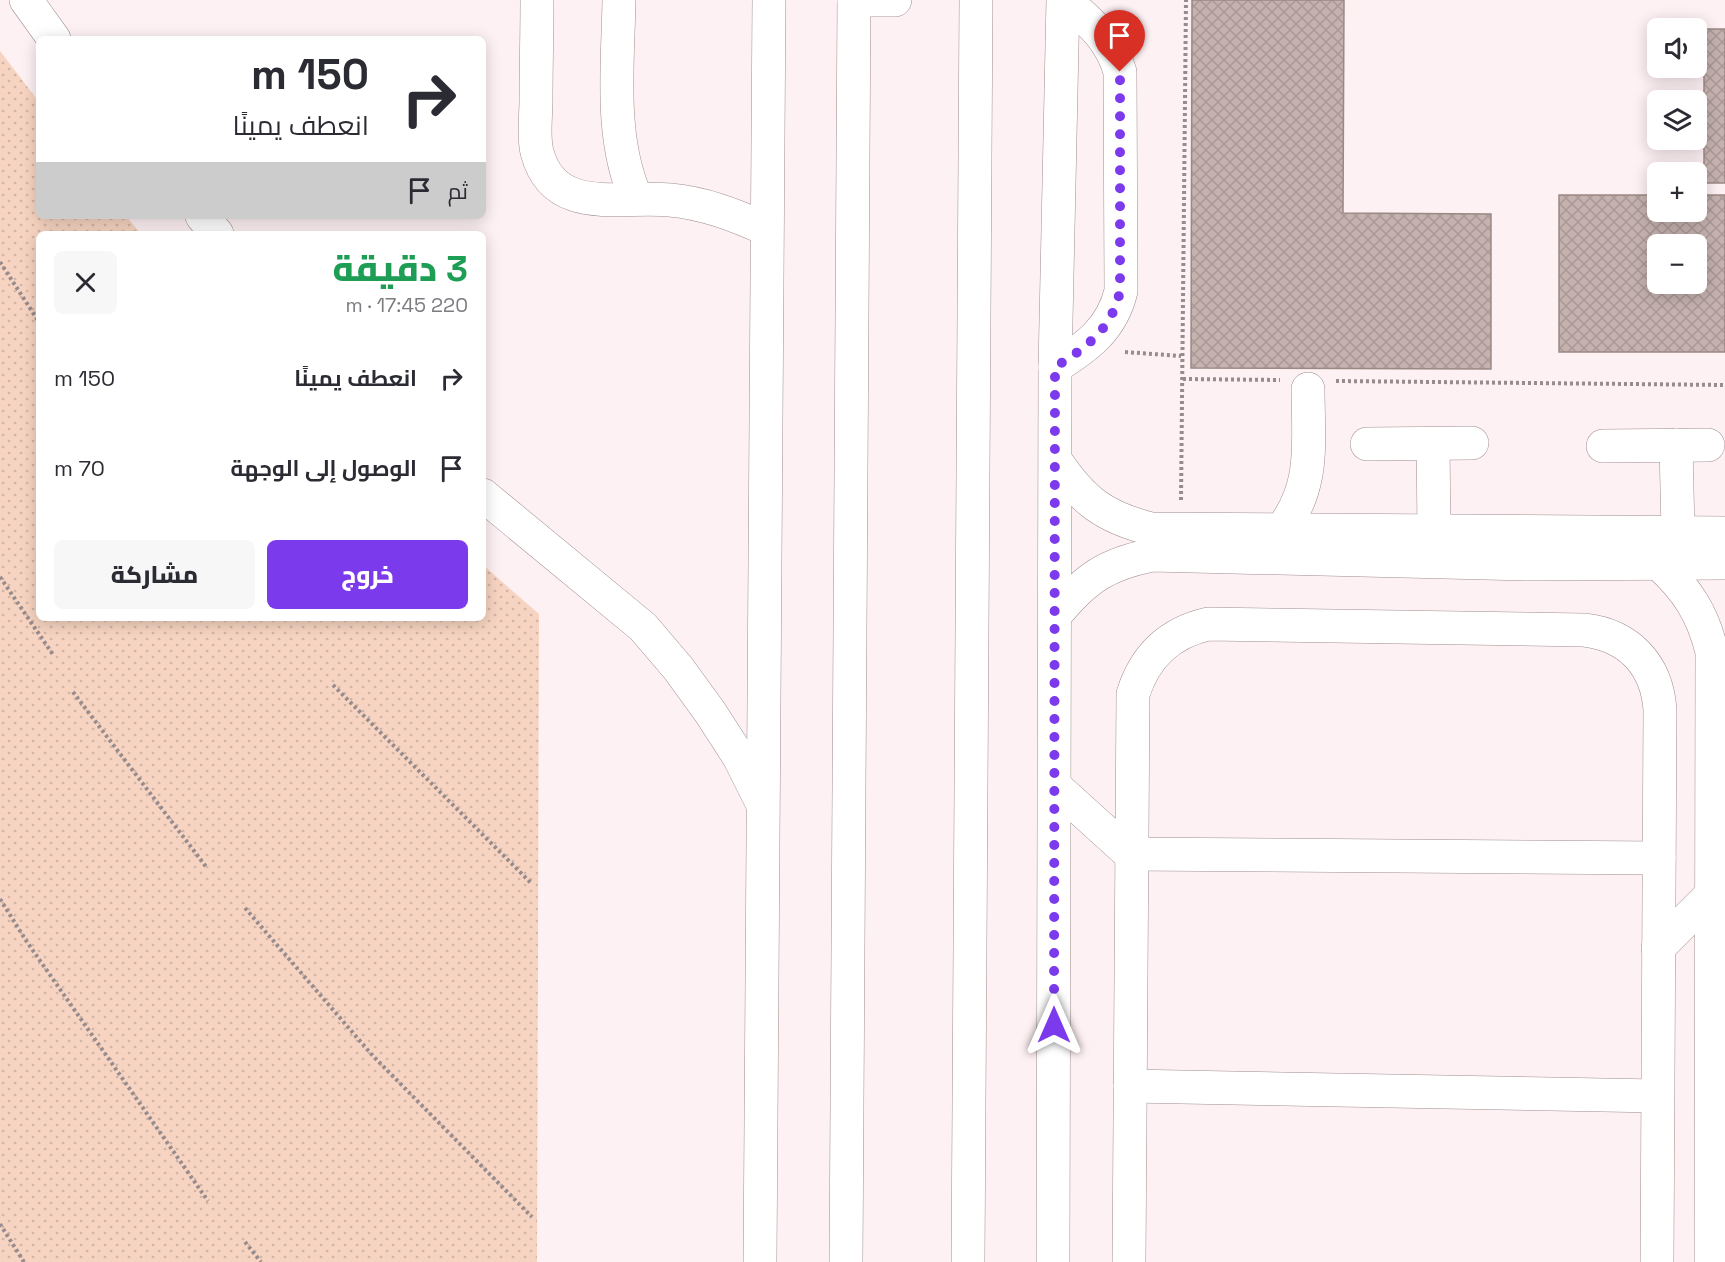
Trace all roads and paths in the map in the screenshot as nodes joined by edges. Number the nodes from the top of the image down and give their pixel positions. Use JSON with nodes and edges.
{"nodes":[{"id":1,"x":26,"y":0,"type":"edge"},
{"id":2,"x":537,"y":0,"type":"edge"},
{"id":3,"x":619,"y":0,"type":"edge"},
{"id":4,"x":769,"y":0,"type":"edge"},
{"id":5,"x":854,"y":0,"type":"edge"},
{"id":6,"x":895,"y":0,"type":"edge"},
{"id":7,"x":976,"y":0,"type":"edge"},
{"id":8,"x":1064,"y":0,"type":"edge"},
{"id":9,"x":1186,"y":0,"type":"edge"},
{"id":10,"x":52,"y":36,"type":"edge"},
{"id":11,"x":636,"y":198,"type":"junction"},
{"id":12,"x":204,"y":219,"type":"edge"},
{"id":13,"x":766,"y":229,"type":"junction"},
{"id":14,"x":214,"y":231,"type":"edge"},
{"id":15,"x":0,"y":262,"type":"edge"},
{"id":16,"x":36,"y":317,"type":"edge"},
{"id":17,"x":1182,"y":356,"type":"junction"},
{"id":18,"x":1069,"y":358,"type":"junction"},
{"id":19,"x":1182,"y":379,"type":"junction"},
{"id":20,"x":1308,"y":383,"type":"junction"},
{"id":21,"x":1725,"y":385,"type":"edge"},
{"id":22,"x":1472,"y":443,"type":"dead end"},
{"id":23,"x":1367,"y":444,"type":"dead end"},
{"id":24,"x":1433,"y":444,"type":"junction"},
{"id":25,"x":1603,"y":446,"type":"dead end"},
{"id":26,"x":1056,"y":461,"type":"junction"},
{"id":27,"x":486,"y":497,"type":"edge"},
{"id":28,"x":1181,"y":530,"type":"junction"},
{"id":29,"x":1281,"y":530,"type":"junction"},
{"id":30,"x":1434,"y":530,"type":"junction"},
{"id":31,"x":1678,"y":532,"type":"junction"},
{"id":32,"x":1725,"y":533,"type":"edge"},
{"id":33,"x":1658,"y":563,"type":"junction"},
{"id":34,"x":1725,"y":563,"type":"edge"},
{"id":35,"x":0,"y":577,"type":"edge"},
{"id":36,"x":1057,"y":613,"type":"junction"},
{"id":37,"x":1725,"y":619,"type":"edge"},
{"id":38,"x":1712,"y":652,"type":"junction"},
{"id":39,"x":54,"y":656,"type":"dead end"},
{"id":40,"x":333,"y":685,"type":"dead end"},
{"id":41,"x":73,"y":692,"type":"dead end"},
{"id":42,"x":1056,"y":787,"type":"junction"},
{"id":43,"x":763,"y":806,"type":"junction"},
{"id":44,"x":1130,"y":854,"type":"junction"},
{"id":45,"x":1659,"y":858,"type":"junction"},
{"id":46,"x":207,"y":868,"type":"dead end"},
{"id":47,"x":532,"y":884,"type":"dead end"},
{"id":48,"x":1712,"y":894,"type":"junction"},
{"id":49,"x":0,"y":899,"type":"edge"},
{"id":50,"x":245,"y":908,"type":"dead end"},
{"id":51,"x":1658,"y":948,"type":"junction"},
{"id":52,"x":1130,"y":1086,"type":"junction"},
{"id":53,"x":1657,"y":1096,"type":"junction"},
{"id":54,"x":208,"y":1201,"type":"dead end"},
{"id":55,"x":532,"y":1217,"type":"dead end"},
{"id":56,"x":0,"y":1224,"type":"edge"},
{"id":57,"x":245,"y":1242,"type":"dead end"},
{"id":58,"x":1053,"y":1251,"type":"edge"},
{"id":59,"x":24,"y":1262,"type":"edge"},
{"id":60,"x":261,"y":1262,"type":"edge"},
{"id":61,"x":760,"y":1262,"type":"edge"},
{"id":62,"x":846,"y":1262,"type":"edge"},
{"id":63,"x":968,"y":1262,"type":"edge"},
{"id":64,"x":1077,"y":1262,"type":"edge"},
{"id":65,"x":1129,"y":1262,"type":"edge"},
{"id":66,"x":1657,"y":1262,"type":"edge"},
{"id":67,"x":1711,"y":1262,"type":"edge"}],
"edges":[{"from":1,"to":10,"type":"street"},
{"from":2,"to":11,"type":"street"},
{"from":3,"to":11,"type":"street"},
{"from":4,"to":13,"type":"street"},
{"from":5,"to":6,"type":"street"},
{"from":5,"to":62,"type":"street"},
{"from":7,"to":63,"type":"street"},
{"from":8,"to":18,"type":"street"},
{"from":8,"to":18,"type":"street"},
{"from":9,"to":17,"type":"path"},
{"from":11,"to":13,"type":"street"},
{"from":12,"to":14,"type":"street"},
{"from":13,"to":43,"type":"street"},
{"from":15,"to":16,"type":"path"},
{"from":17,"to":18,"type":"path"},
{"from":17,"to":19,"type":"path"},
{"from":18,"to":26,"type":"street"},
{"from":19,"to":20,"type":"path"},
{"from":19,"to":28,"type":"path"},
{"from":20,"to":21,"type":"path"},
{"from":20,"to":29,"type":"street"},
{"from":22,"to":24,"type":"street"},
{"from":23,"to":24,"type":"street"},
{"from":24,"to":30,"type":"street"},
{"from":25,"to":31,"type":"street"},
{"from":26,"to":28,"type":"street"},
{"from":26,"to":36,"type":"street"},
{"from":27,"to":43,"type":"street"},
{"from":28,"to":29,"type":"street"},
{"from":29,"to":30,"type":"street"},
{"from":30,"to":31,"type":"street"},
{"from":31,"to":32,"type":"street"},
{"from":33,"to":34,"type":"street"},
{"from":33,"to":36,"type":"street"},
{"from":33,"to":38,"type":"street"},
{"from":35,"to":39,"type":"path"},
{"from":36,"to":42,"type":"street"},
{"from":37,"to":38,"type":"street"},
{"from":38,"to":48,"type":"street"},
{"from":40,"to":47,"type":"path"},
{"from":41,"to":46,"type":"path"},
{"from":42,"to":44,"type":"street"},
{"from":42,"to":58,"type":"street"},
{"from":43,"to":61,"type":"street"},
{"from":44,"to":45,"type":"street"},
{"from":44,"to":45,"type":"street"},
{"from":44,"to":52,"type":"street"},
{"from":45,"to":51,"type":"street"},
{"from":48,"to":51,"type":"street"},
{"from":48,"to":67,"type":"street"},
{"from":49,"to":54,"type":"path"},
{"from":50,"to":55,"type":"path"},
{"from":51,"to":53,"type":"street"},
{"from":52,"to":53,"type":"street"},
{"from":52,"to":65,"type":"street"},
{"from":53,"to":66,"type":"street"},
{"from":56,"to":59,"type":"path"},
{"from":57,"to":60,"type":"path"},
{"from":58,"to":64,"type":"street"}]}
